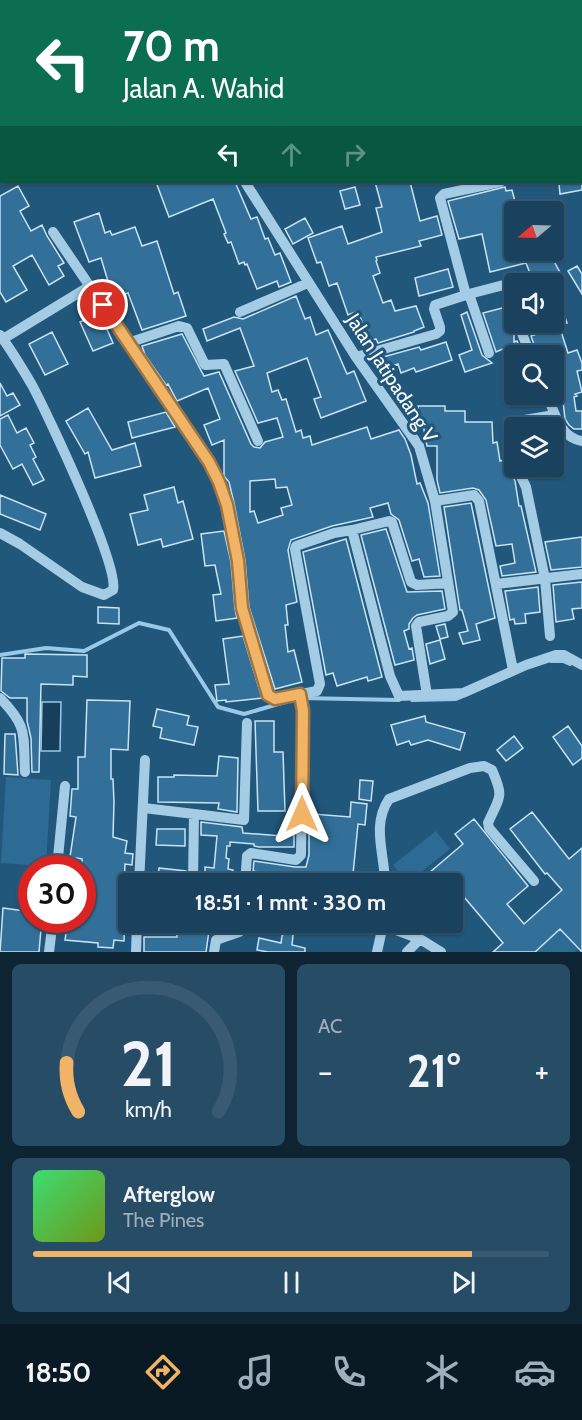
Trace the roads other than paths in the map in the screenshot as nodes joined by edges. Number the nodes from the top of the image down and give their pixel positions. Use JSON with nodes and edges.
{"nodes":[{"id":1,"x":246,"y":183,"type":"edge"},
{"id":2,"x":495,"y":183,"type":"edge"},
{"id":3,"x":52,"y":232,"type":"dead end"},
{"id":4,"x":308,"y":283,"type":"junction"},
{"id":5,"x":504,"y":285,"type":"edge"},
{"id":6,"x":90,"y":286,"type":"junction"},
{"id":7,"x":468,"y":294,"type":"junction"},
{"id":8,"x":240,"y":312,"type":"dead end"},
{"id":9,"x":2,"y":337,"type":"edge"},
{"id":10,"x":128,"y":343,"type":"junction"},
{"id":11,"x":489,"y":353,"type":"dead end"},
{"id":12,"x":356,"y":357,"type":"junction"},
{"id":13,"x":551,"y":405,"type":"edge"},
{"id":14,"x":554,"y":415,"type":"junction"},
{"id":15,"x":542,"y":417,"type":"edge"},
{"id":16,"x":258,"y":441,"type":"dead end"},
{"id":17,"x":582,"y":441,"type":"edge"},
{"id":18,"x":521,"y":477,"type":"edge"},
{"id":19,"x":435,"y":501,"type":"junction"},
{"id":20,"x":352,"y":530,"type":"junction"},
{"id":21,"x":0,"y":533,"type":"edge"},
{"id":22,"x":582,"y":574,"type":"edge"},
{"id":23,"x":545,"y":579,"type":"junction"},
{"id":24,"x":448,"y":583,"type":"junction"},
{"id":25,"x":496,"y":584,"type":"junction"},
{"id":26,"x":550,"y":636,"type":"dead end"},
{"id":27,"x":582,"y":665,"type":"edge"},
{"id":28,"x":513,"y":670,"type":"junction"},
{"id":29,"x":301,"y":695,"type":"junction"},
{"id":30,"x":427,"y":695,"type":"junction"},
{"id":31,"x":0,"y":698,"type":"edge"},
{"id":32,"x":247,"y":723,"type":"dead end"},
{"id":33,"x":145,"y":760,"type":"dead end"},
{"id":34,"x":24,"y":772,"type":"dead end"},
{"id":35,"x":65,"y":786,"type":"dead end"},
{"id":36,"x":144,"y":808,"type":"junction"},
{"id":37,"x":194,"y":815,"type":"junction"},
{"id":38,"x":58,"y":855,"type":"edge"},
{"id":39,"x":140,"y":873,"type":"edge"},
{"id":40,"x":193,"y":873,"type":"edge"},
{"id":41,"x":246,"y":873,"type":"edge"},
{"id":42,"x":384,"y":873,"type":"edge"},
{"id":43,"x":534,"y":881,"type":"dead end"},
{"id":44,"x":52,"y":933,"type":"edge"},
{"id":45,"x":137,"y":933,"type":"edge"},
{"id":46,"x":237,"y":933,"type":"edge"},
{"id":47,"x":381,"y":933,"type":"edge"},
{"id":48,"x":405,"y":933,"type":"edge"},
{"id":49,"x":222,"y":936,"type":"joint"},
{"id":50,"x":420,"y":939,"type":"junction"},
{"id":51,"x":50,"y":952,"type":"edge"},
{"id":52,"x":136,"y":952,"type":"edge"},
{"id":53,"x":214,"y":952,"type":"edge"},
{"id":54,"x":377,"y":952,"type":"edge"},
{"id":55,"x":407,"y":952,"type":"edge"},
{"id":56,"x":441,"y":952,"type":"edge"}],
"edges":[{"from":1,"to":4,"type":"street","name":"Jalan Jatipadang V"},
{"from":2,"to":7,"type":"street"},
{"from":3,"to":6,"type":"street"},
{"from":4,"to":8,"type":"street"},
{"from":4,"to":12,"type":"street","name":"Jalan Jatipadang V"},
{"from":5,"to":7,"type":"street"},
{"from":6,"to":9,"type":"street"},
{"from":6,"to":10,"type":"street"},
{"from":7,"to":11,"type":"street"},
{"from":7,"to":12,"type":"street"},
{"from":9,"to":21,"type":"street"},
{"from":10,"to":16,"type":"street"},
{"from":10,"to":29,"type":"street"},
{"from":12,"to":19,"type":"street","name":"Jalan Jatipadang V"},
{"from":13,"to":14,"type":"street"},
{"from":14,"to":15,"type":"street"},
{"from":14,"to":17,"type":"street"},
{"from":18,"to":23,"type":"street"},
{"from":19,"to":24,"type":"street","name":"Jalan Jatipadang V"},
{"from":19,"to":25,"type":"street"},
{"from":20,"to":24,"type":"street"},
{"from":20,"to":29,"type":"street"},
{"from":20,"to":30,"type":"street"},
{"from":22,"to":23,"type":"street"},
{"from":23,"to":25,"type":"street"},
{"from":23,"to":26,"type":"street"},
{"from":24,"to":30,"type":"street","name":"Jalan Jatipadang V"},
{"from":25,"to":28,"type":"street"},
{"from":27,"to":28,"type":"street"},
{"from":28,"to":30,"type":"street"},
{"from":29,"to":41,"type":"street"},
{"from":31,"to":34,"type":"street"},
{"from":32,"to":37,"type":"street"},
{"from":33,"to":36,"type":"street"},
{"from":35,"to":38,"type":"street"},
{"from":36,"to":37,"type":"street"},
{"from":36,"to":39,"type":"street"},
{"from":37,"to":40,"type":"street"},
{"from":42,"to":43,"type":"street"},
{"from":44,"to":51,"type":"street"},
{"from":45,"to":52,"type":"street"},
{"from":46,"to":49,"type":"street"},
{"from":47,"to":54,"type":"street"},
{"from":48,"to":50,"type":"street"},
{"from":49,"to":53,"type":"street"},
{"from":50,"to":55,"type":"street"},
{"from":50,"to":56,"type":"street"}]}
